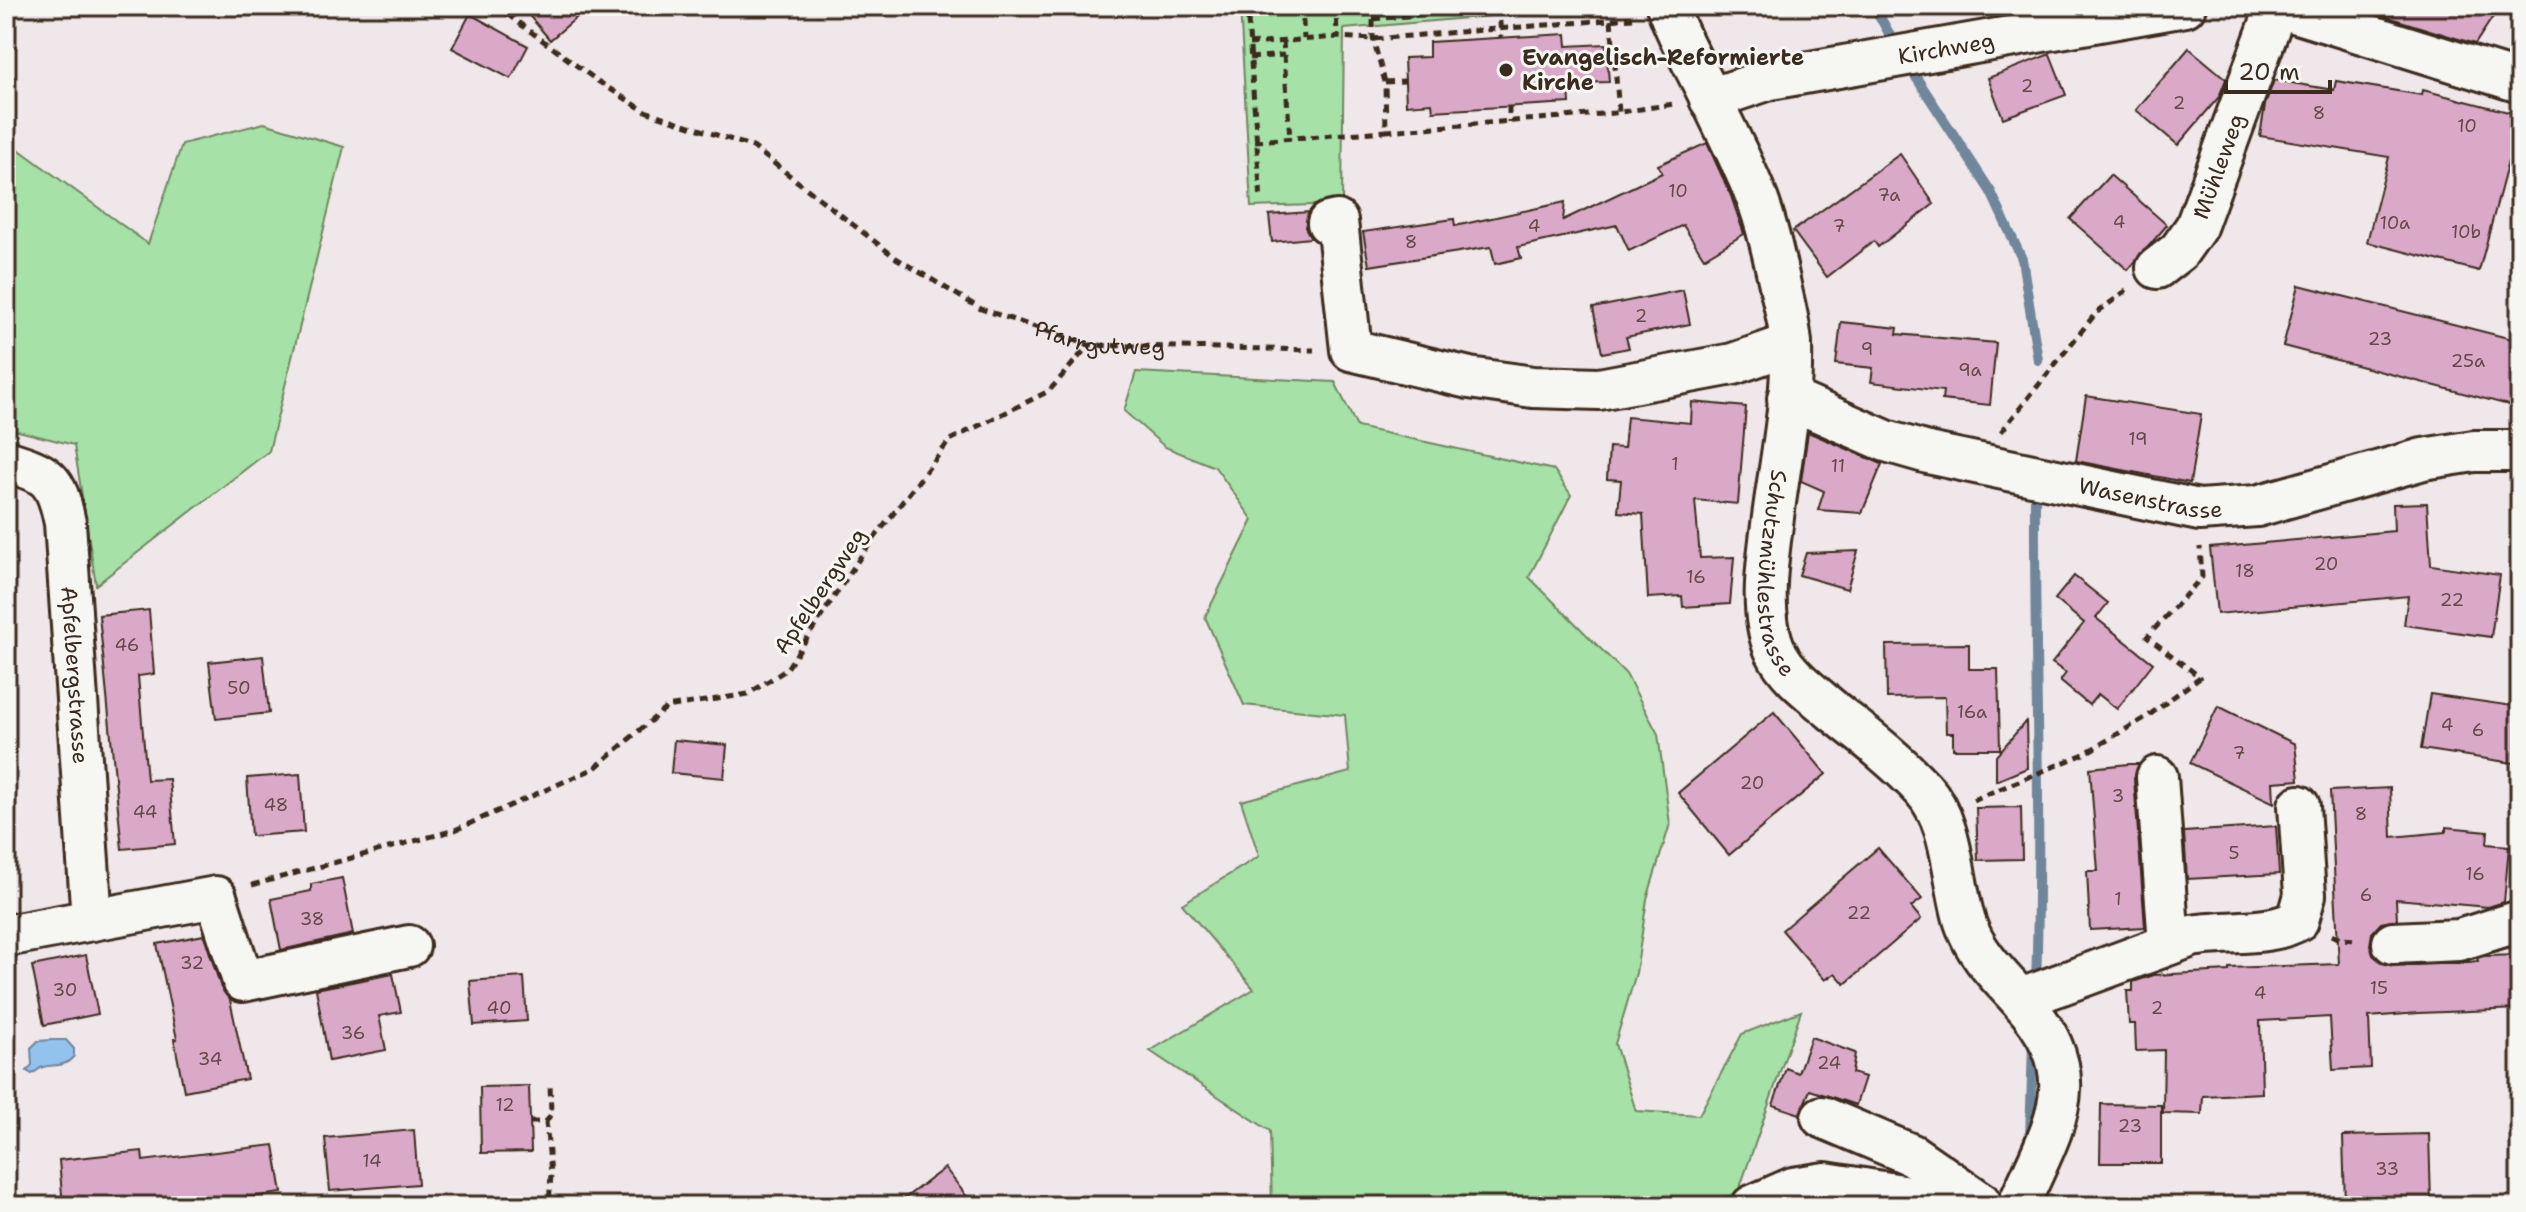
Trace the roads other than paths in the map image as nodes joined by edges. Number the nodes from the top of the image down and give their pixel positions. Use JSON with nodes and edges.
{"nodes":[{"id":1,"x":2185,"y":6,"type":"edge"},
{"id":2,"x":2276,"y":6,"type":"edge"},
{"id":3,"x":1668,"y":11,"type":"edge"},
{"id":4,"x":2520,"y":82,"type":"edge"},
{"id":5,"x":1710,"y":99,"type":"junction"},
{"id":6,"x":1328,"y":223,"type":"dead end"},
{"id":7,"x":2157,"y":268,"type":"road end"},
{"id":8,"x":1791,"y":344,"type":"junction"},
{"id":9,"x":1788,"y":398,"type":"junction"},
{"id":10,"x":2520,"y":451,"type":"edge"},
{"id":11,"x":6,"y":461,"type":"edge"},
{"id":12,"x":2157,"y":777,"type":"dead end"},
{"id":13,"x":2299,"y":806,"type":"dead end"},
{"id":14,"x":92,"y":920,"type":"junction"},
{"id":15,"x":2520,"y":921,"type":"edge"},
{"id":16,"x":6,"y":936,"type":"edge"},
{"id":17,"x":2393,"y":943,"type":"road end"},
{"id":18,"x":2169,"y":944,"type":"junction"},
{"id":19,"x":409,"y":946,"type":"dead end"},
{"id":20,"x":2037,"y":1006,"type":"junction"},
{"id":21,"x":1822,"y":1117,"type":"dead end"},
{"id":22,"x":1995,"y":1205,"type":"edge"},
{"id":23,"x":1752,"y":1206,"type":"edge"}],
"edges":[{"from":1,"to":5,"type":"street","name":"Kirchweg"},
{"from":2,"to":4,"type":"street"},
{"from":2,"to":7,"type":"street","name":"Mühleweg"},
{"from":3,"to":5,"type":"street","name":"Schutzmühlestrasse"},
{"from":5,"to":8,"type":"street","name":"Schutzmühlestrasse"},
{"from":6,"to":8,"type":"street"},
{"from":8,"to":9,"type":"street","name":"Schutzmühlestrasse"},
{"from":9,"to":10,"type":"street","name":"Wasenstrasse"},
{"from":9,"to":20,"type":"street","name":"Schutzmühlestrasse"},
{"from":11,"to":14,"type":"street","name":"Apfelbergstrasse"},
{"from":12,"to":18,"type":"street"},
{"from":13,"to":18,"type":"street"},
{"from":14,"to":16,"type":"street"},
{"from":14,"to":19,"type":"street"},
{"from":15,"to":17,"type":"street"},
{"from":18,"to":20,"type":"street"},
{"from":20,"to":22,"type":"street","name":"Schutzmühlestrasse"},
{"from":21,"to":22,"type":"street"},
{"from":22,"to":23,"type":"street"}]}
